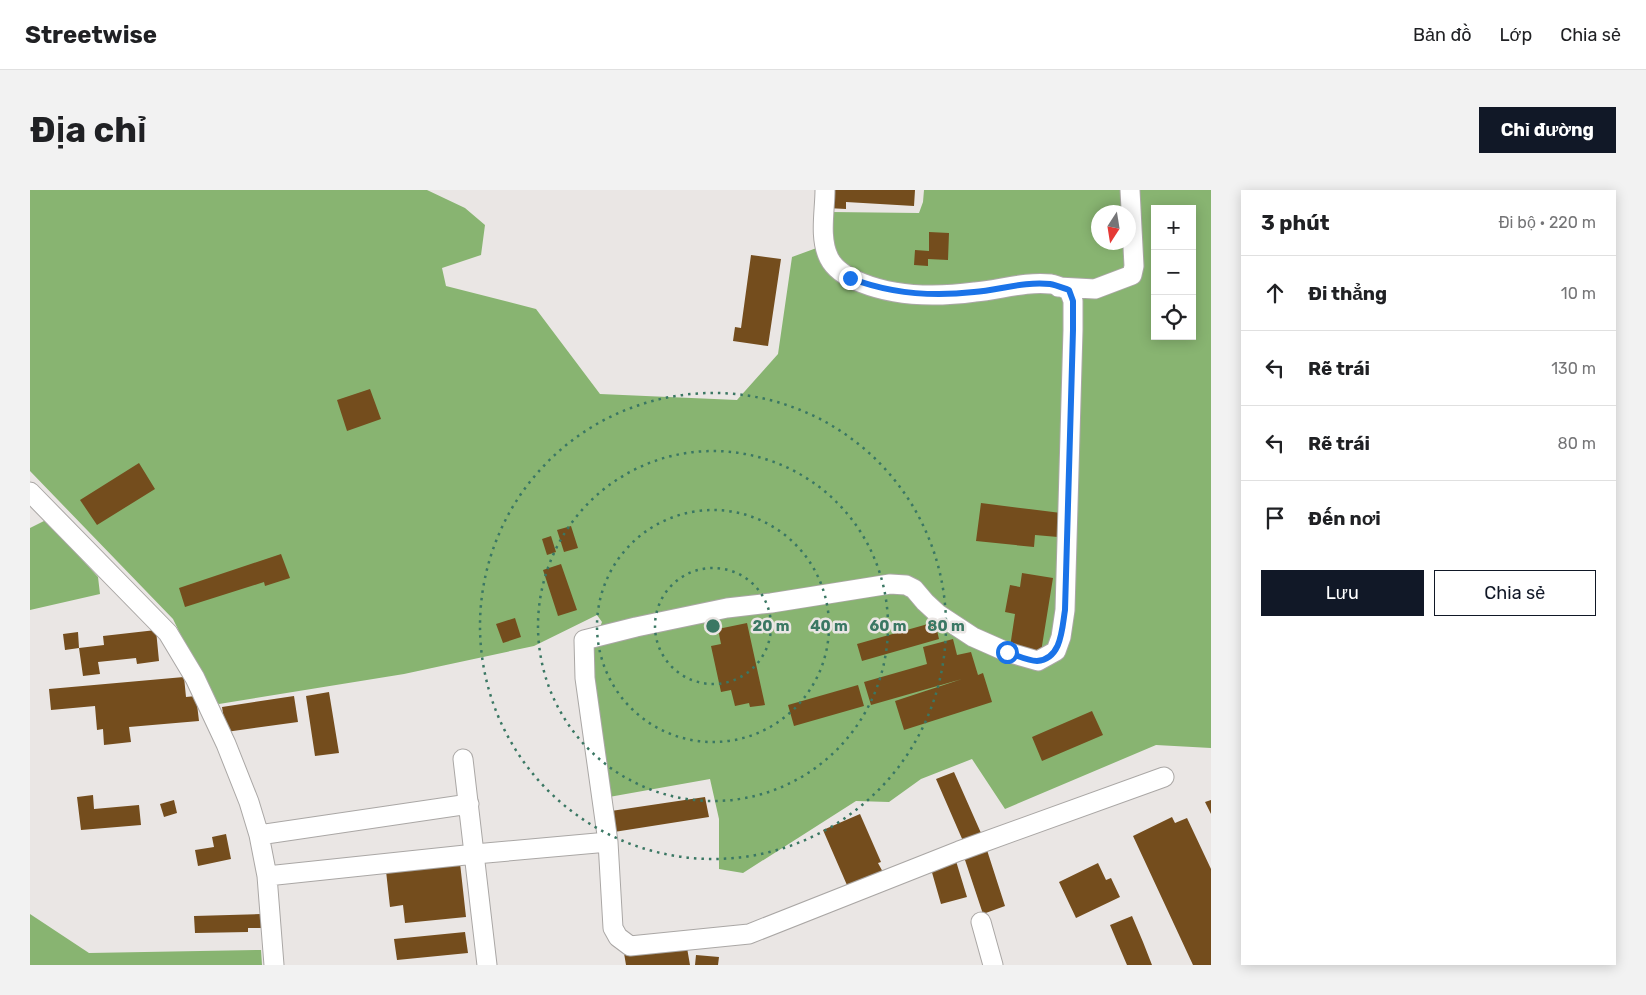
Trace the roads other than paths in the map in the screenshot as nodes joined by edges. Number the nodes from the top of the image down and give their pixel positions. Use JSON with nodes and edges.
{"nodes":[{"id":1,"x":825,"y":190,"type":"edge"},
{"id":2,"x":1130,"y":190,"type":"edge"},
{"id":3,"x":1058,"y":287,"type":"junction"},
{"id":4,"x":30,"y":492,"type":"edge"},
{"id":5,"x":463,"y":759,"type":"dead end"},
{"id":6,"x":1164,"y":777,"type":"dead end"},
{"id":7,"x":469,"y":804,"type":"junction"},
{"id":8,"x":259,"y":835,"type":"junction"},
{"id":9,"x":608,"y":842,"type":"junction"},
{"id":10,"x":475,"y":854,"type":"junction"},
{"id":11,"x":267,"y":876,"type":"junction"},
{"id":12,"x":981,"y":922,"type":"dead end"},
{"id":13,"x":274,"y":965,"type":"edge"},
{"id":14,"x":487,"y":965,"type":"edge"},
{"id":15,"x":994,"y":965,"type":"edge"}],
"edges":[{"from":1,"to":3,"type":"street"},
{"from":2,"to":3,"type":"street"},
{"from":3,"to":9,"type":"street"},
{"from":4,"to":8,"type":"street"},
{"from":5,"to":7,"type":"street"},
{"from":6,"to":9,"type":"street"},
{"from":7,"to":8,"type":"street"},
{"from":7,"to":10,"type":"street"},
{"from":8,"to":11,"type":"street"},
{"from":9,"to":10,"type":"street"},
{"from":10,"to":11,"type":"street"},
{"from":10,"to":14,"type":"street"},
{"from":11,"to":13,"type":"street"},
{"from":12,"to":15,"type":"street"}]}
